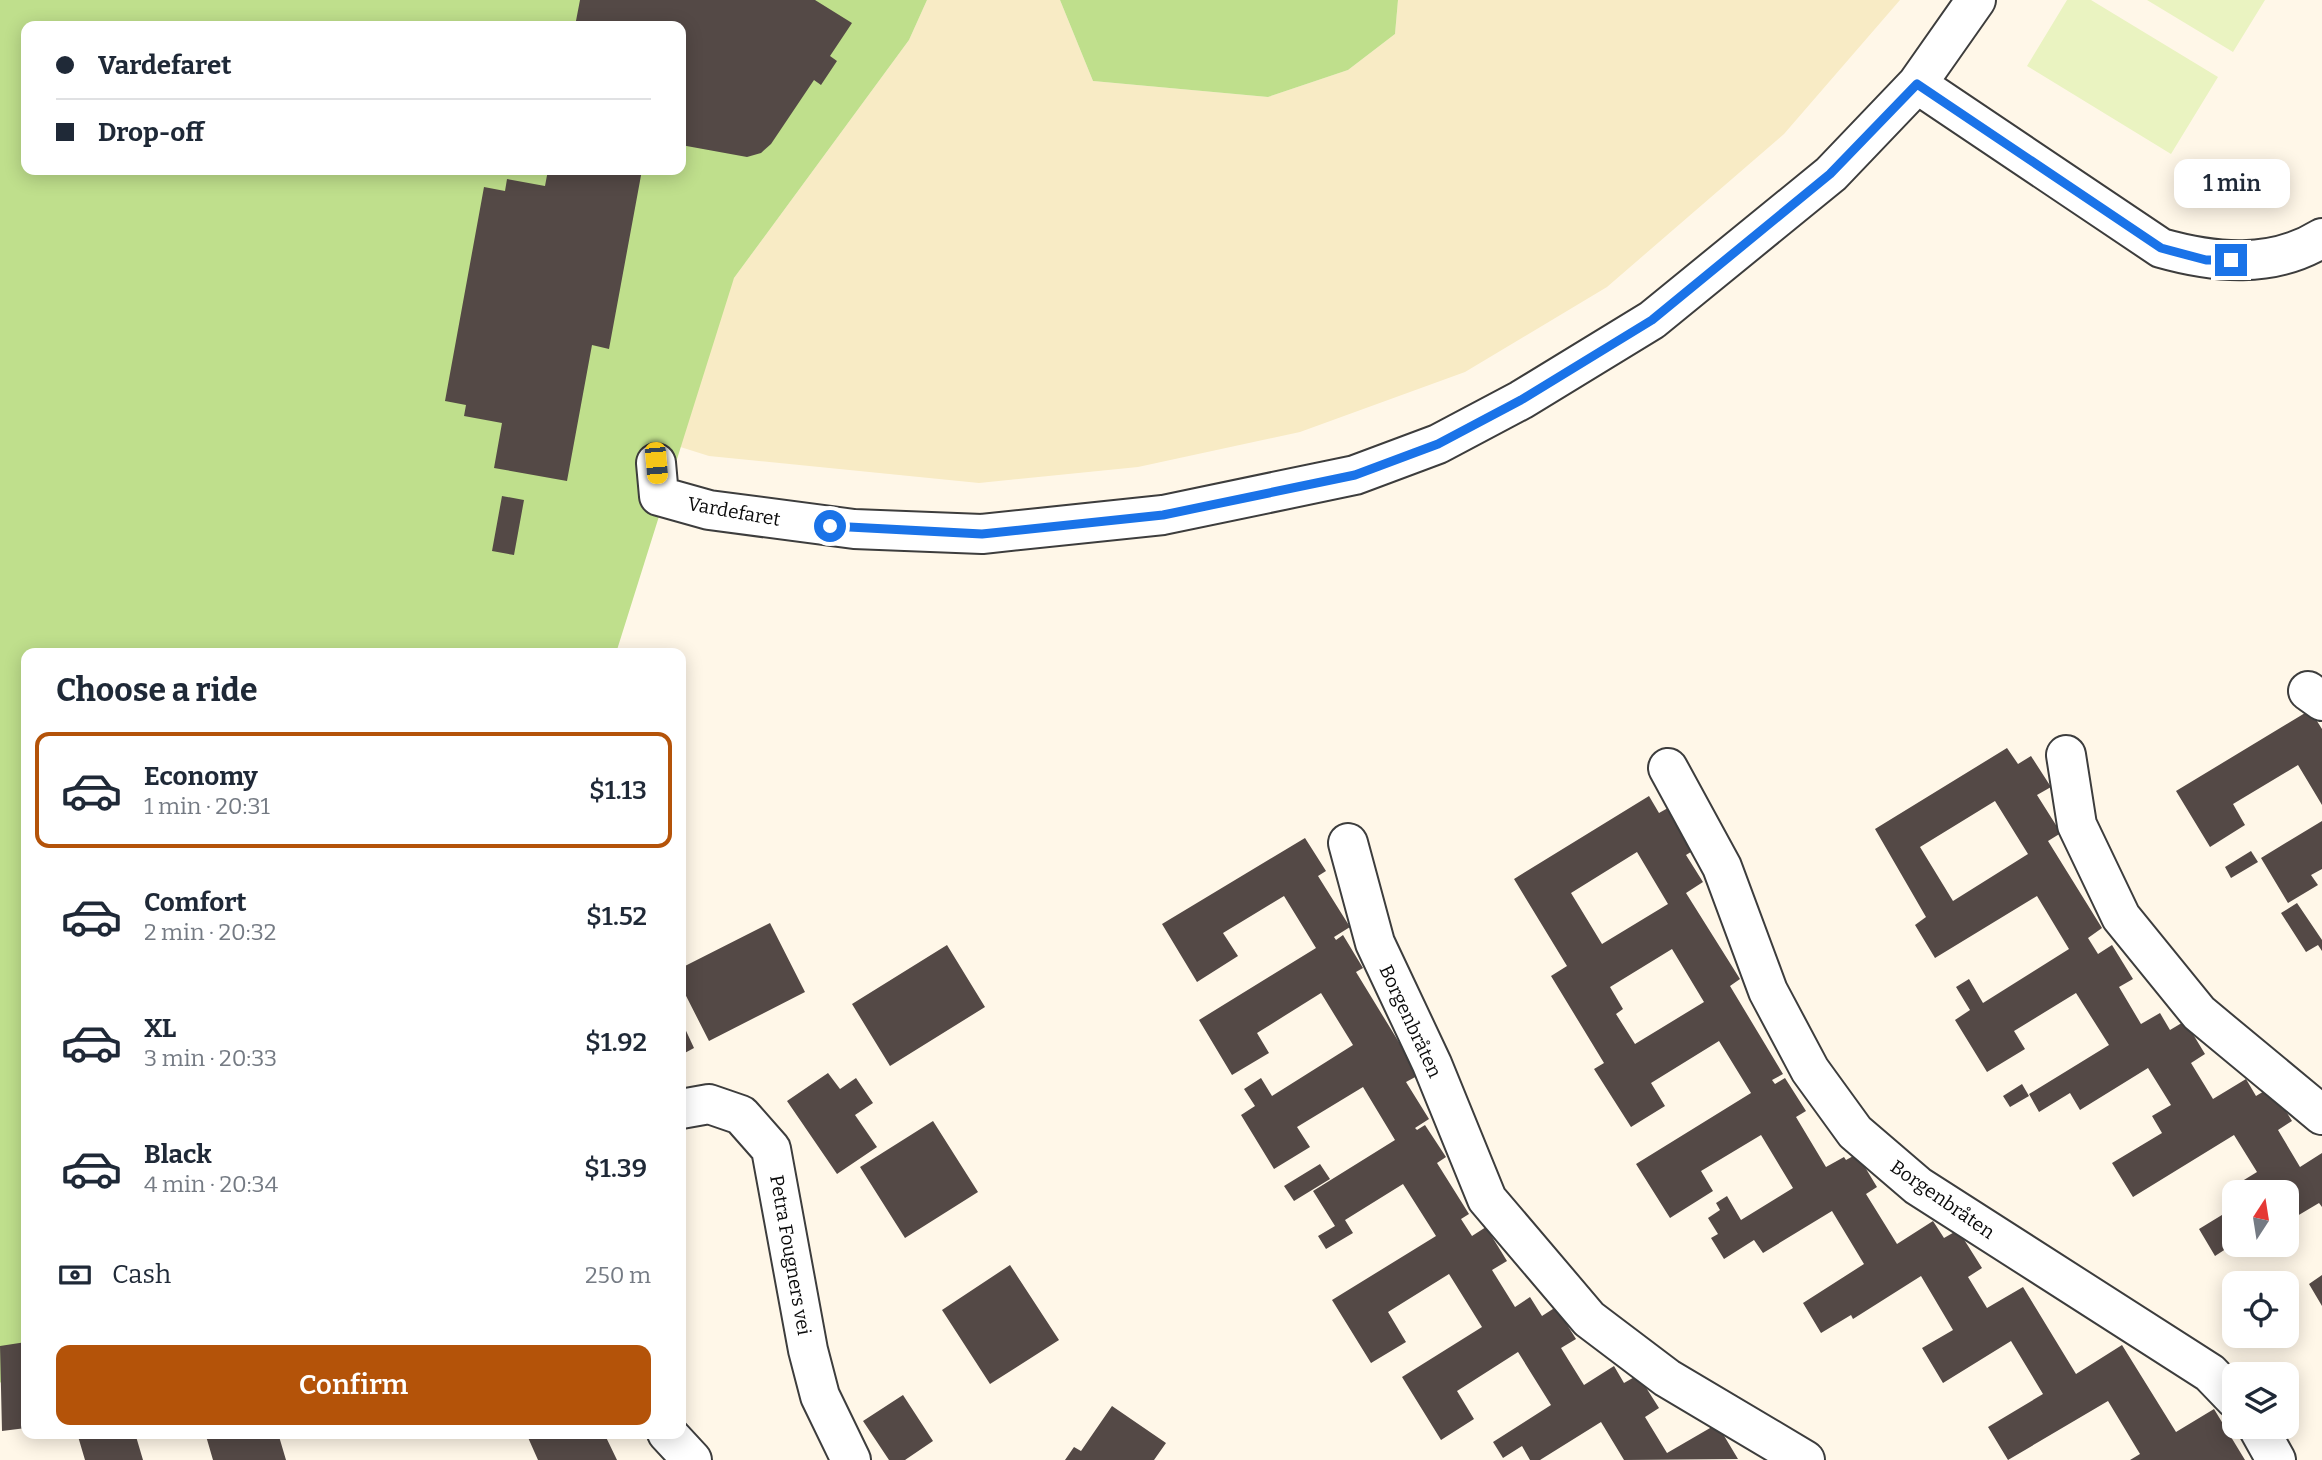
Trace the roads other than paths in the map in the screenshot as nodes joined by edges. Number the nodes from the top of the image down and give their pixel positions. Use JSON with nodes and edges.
{"nodes":[{"id":1,"x":1976,"y":0,"type":"edge"},
{"id":2,"x":1917,"y":84,"type":"junction"},
{"id":3,"x":2322,"y":238,"type":"edge"},
{"id":4,"x":657,"y":479,"type":"dead end"},
{"id":5,"x":2066,"y":755,"type":"dead end"},
{"id":6,"x":1668,"y":768,"type":"dead end"},
{"id":7,"x":1348,"y":843,"type":"dead end"},
{"id":8,"x":686,"y":1107,"type":"edge"},
{"id":9,"x":2322,"y":1115,"type":"edge"},
{"id":10,"x":2222,"y":1385,"type":"edge"},
{"id":11,"x":673,"y":1439,"type":"edge"},
{"id":12,"x":2264,"y":1439,"type":"edge"},
{"id":13,"x":692,"y":1460,"type":"edge"},
{"id":14,"x":851,"y":1460,"type":"edge"},
{"id":15,"x":1805,"y":1460,"type":"edge"},
{"id":16,"x":2276,"y":1460,"type":"edge"}],
"edges":[{"from":1,"to":2,"type":"street","name":"Vardefaret"},
{"from":2,"to":3,"type":"street"},
{"from":2,"to":4,"type":"street","name":"Vardefaret"},
{"from":5,"to":9,"type":"street"},
{"from":6,"to":10,"type":"street","name":"Borgenbråten"},
{"from":7,"to":15,"type":"street","name":"Borgenbråten"},
{"from":8,"to":14,"type":"street","name":"Petra Fougners vei"},
{"from":11,"to":13,"type":"street"},
{"from":12,"to":16,"type":"street"}]}
